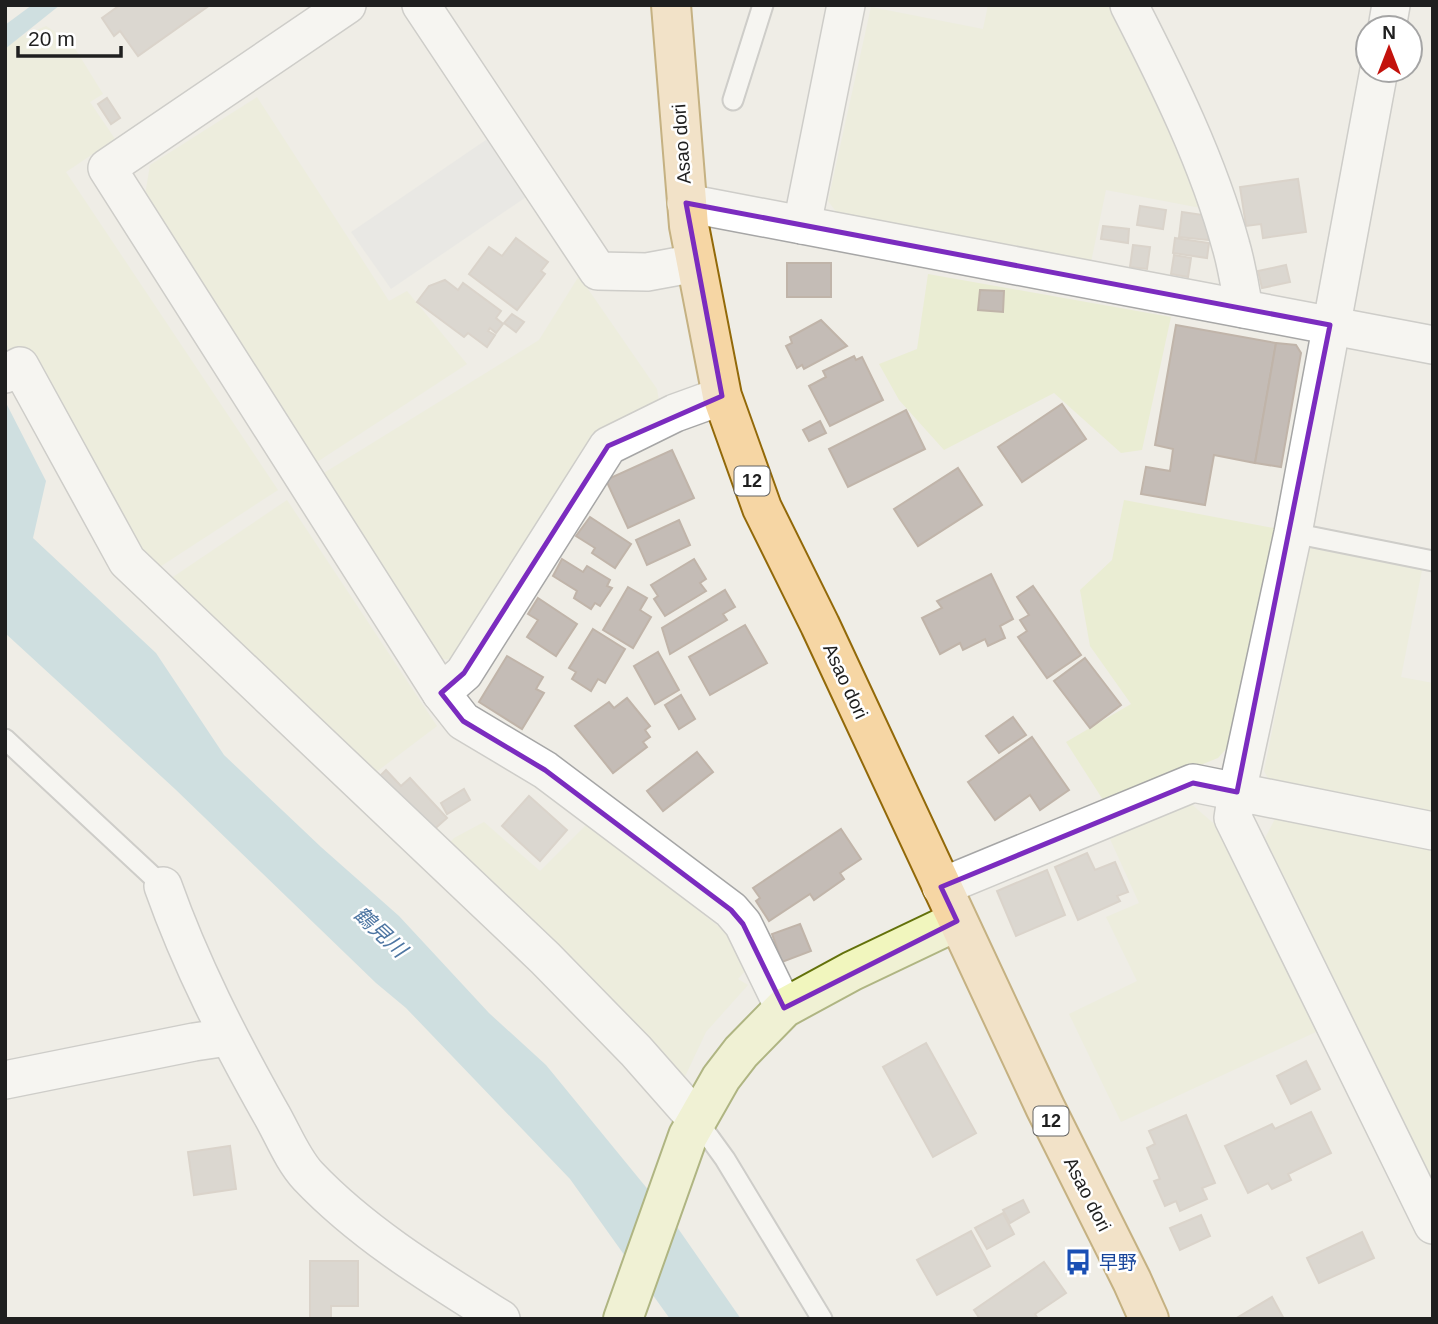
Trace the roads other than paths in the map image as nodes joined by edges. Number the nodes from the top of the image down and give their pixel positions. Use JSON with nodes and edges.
{"nodes":[{"id":1,"x":347,"y":5,"type":"edge"},
{"id":2,"x":421,"y":5,"type":"edge"},
{"id":3,"x":671,"y":5,"type":"edge"},
{"id":4,"x":763,"y":5,"type":"edge"},
{"id":5,"x":846,"y":5,"type":"edge"},
{"id":6,"x":1129,"y":5,"type":"edge"},
{"id":7,"x":1376,"y":84,"type":"edge"},
{"id":8,"x":733,"y":100,"type":"dead end"},
{"id":9,"x":686,"y":203,"type":"junction"},
{"id":10,"x":802,"y":225,"type":"junction"},
{"id":11,"x":696,"y":264,"type":"junction"},
{"id":12,"x":1244,"y":309,"type":"junction"},
{"id":13,"x":1330,"y":325,"type":"junction"},
{"id":14,"x":1433,"y":345,"type":"edge"},
{"id":15,"x":5,"y":374,"type":"edge"},
{"id":16,"x":722,"y":396,"type":"junction"},
{"id":17,"x":1293,"y":533,"type":"junction"},
{"id":18,"x":1433,"y":561,"type":"edge"},
{"id":19,"x":441,"y":693,"type":"junction"},
{"id":20,"x":5,"y":739,"type":"edge"},
{"id":21,"x":1237,"y":792,"type":"junction"},
{"id":22,"x":1433,"y":831,"type":"edge"},
{"id":23,"x":163,"y":886,"type":"joint"},
{"id":24,"x":941,"y":887,"type":"junction"},
{"id":25,"x":957,"y":921,"type":"junction"},
{"id":26,"x":784,"y":1008,"type":"junction"},
{"id":27,"x":228,"y":1037,"type":"junction"},
{"id":28,"x":5,"y":1080,"type":"edge"},
{"id":29,"x":692,"y":1128,"type":"junction"},
{"id":30,"x":1433,"y":1225,"type":"edge"},
{"id":31,"x":501,"y":1319,"type":"edge"},
{"id":32,"x":623,"y":1319,"type":"edge"},
{"id":33,"x":822,"y":1319,"type":"edge"},
{"id":34,"x":1149,"y":1319,"type":"edge"}],
"edges":[{"from":1,"to":19,"type":"street"},
{"from":2,"to":11,"type":"street"},
{"from":3,"to":9,"type":"main road","name":"Asao dori","number":"12"},
{"from":4,"to":8,"type":"lane"},
{"from":5,"to":10,"type":"street"},
{"from":6,"to":12,"type":"street"},
{"from":7,"to":13,"type":"street"},
{"from":9,"to":10,"type":"street"},
{"from":9,"to":11,"type":"main road","name":"Asao dori","number":"12"},
{"from":10,"to":12,"type":"street"},
{"from":11,"to":16,"type":"main road","name":"Asao dori","number":"12"},
{"from":12,"to":13,"type":"street"},
{"from":13,"to":14,"type":"street"},
{"from":13,"to":17,"type":"street"},
{"from":15,"to":29,"type":"street"},
{"from":16,"to":19,"type":"street"},
{"from":16,"to":24,"type":"main road","name":"Asao dori","number":"12"},
{"from":17,"to":18,"type":"lane"},
{"from":17,"to":21,"type":"street"},
{"from":19,"to":26,"type":"street"},
{"from":20,"to":23,"type":"lane"},
{"from":21,"to":22,"type":"street"},
{"from":21,"to":24,"type":"street"},
{"from":21,"to":30,"type":"street"},
{"from":23,"to":27,"type":"street"},
{"from":24,"to":25,"type":"main road","name":"Asao dori","number":"12"},
{"from":25,"to":26,"type":"street"},
{"from":25,"to":34,"type":"main road","name":"Asao dori","number":"12"},
{"from":26,"to":29,"type":"street"},
{"from":27,"to":28,"type":"street"},
{"from":27,"to":31,"type":"street"},
{"from":29,"to":32,"type":"street"},
{"from":29,"to":33,"type":"lane"}]}
